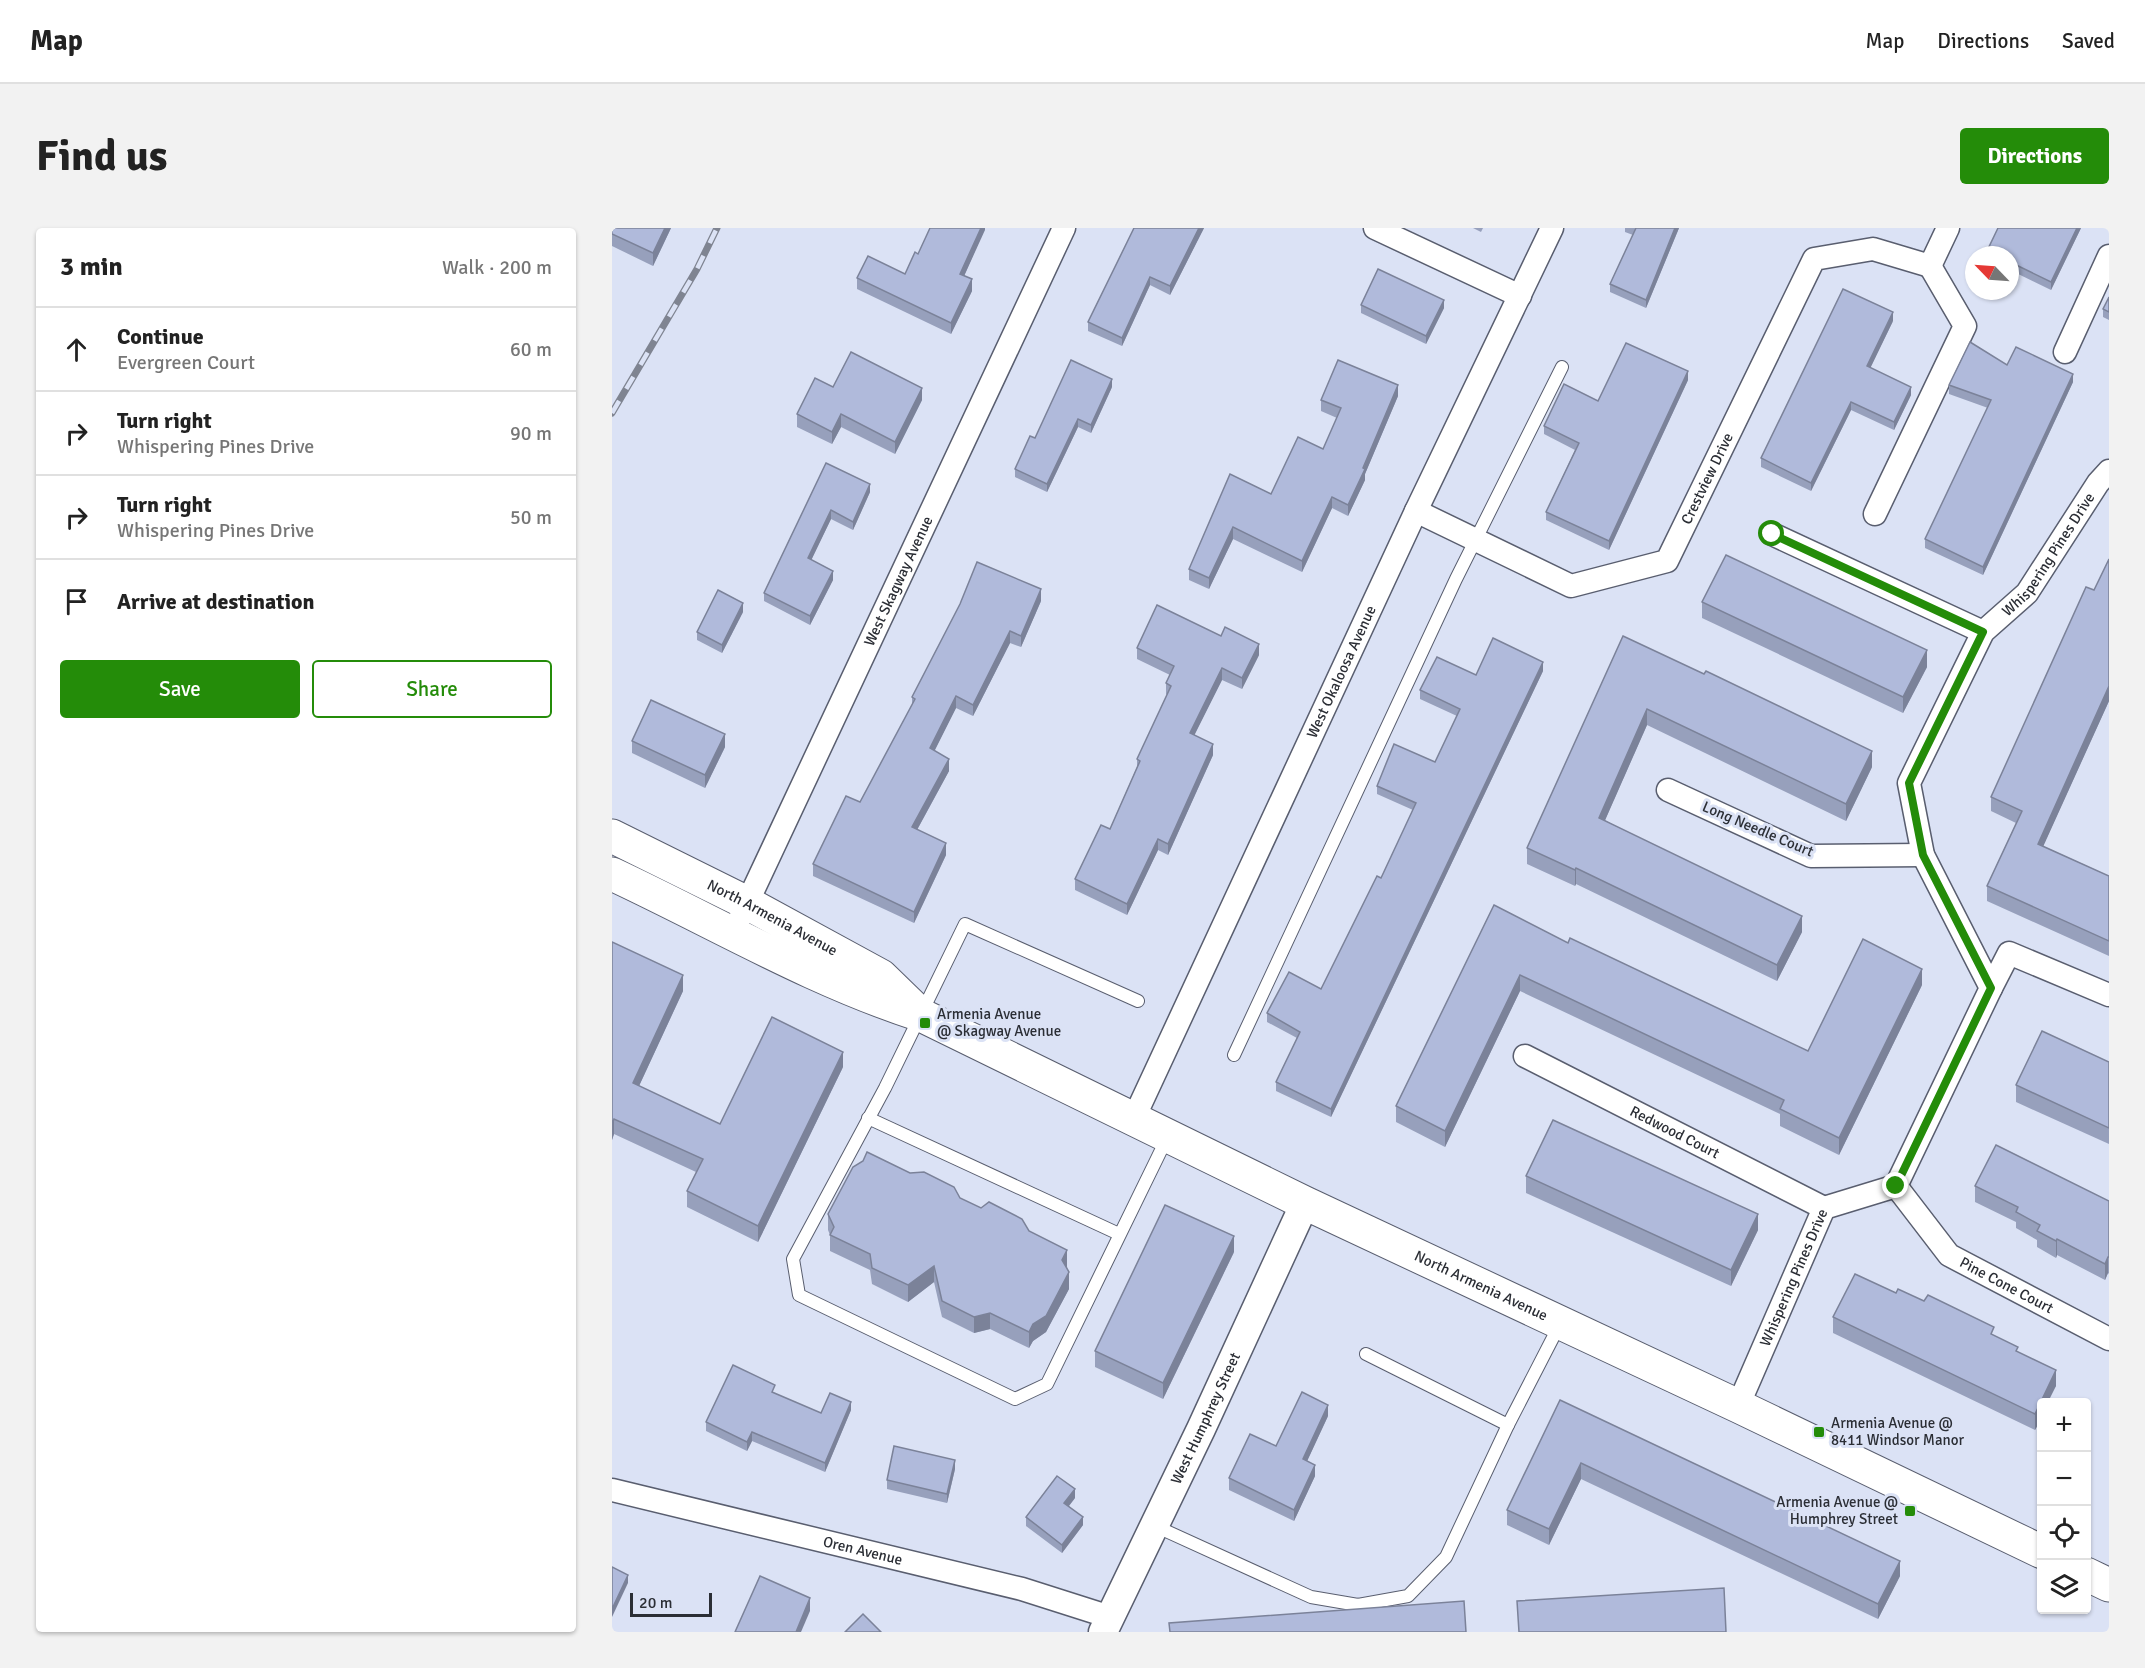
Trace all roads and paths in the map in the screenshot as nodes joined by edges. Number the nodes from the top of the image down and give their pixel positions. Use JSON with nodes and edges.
{"nodes":[{"id":1,"x":1064,"y":228,"type":"edge"},
{"id":2,"x":1375,"y":228,"type":"edge"},
{"id":3,"x":1552,"y":228,"type":"edge"},
{"id":4,"x":1948,"y":228,"type":"edge"},
{"id":5,"x":2109,"y":256,"type":"edge"},
{"id":6,"x":1930,"y":266,"type":"junction"},
{"id":7,"x":1520,"y":296,"type":"junction"},
{"id":8,"x":2065,"y":352,"type":"dead end"},
{"id":9,"x":1562,"y":367,"type":"dead end"},
{"id":10,"x":2109,"y":471,"type":"edge"},
{"id":11,"x":1416,"y":511,"type":"junction"},
{"id":12,"x":1875,"y":514,"type":"dead end"},
{"id":13,"x":1772,"y":534,"type":"dead end"},
{"id":14,"x":1476,"y":540,"type":"junction"},
{"id":15,"x":1983,"y":632,"type":"junction"},
{"id":16,"x":1668,"y":789,"type":"dead end"},
{"id":17,"x":612,"y":836,"type":"edge"},
{"id":18,"x":1923,"y":855,"type":"junction"},
{"id":19,"x":612,"y":874,"type":"edge"},
{"id":20,"x":747,"y":903,"type":"junction"},
{"id":21,"x":732,"y":934,"type":"junction"},
{"id":22,"x":1991,"y":988,"type":"junction"},
{"id":23,"x":2109,"y":995,"type":"edge"},
{"id":24,"x":1138,"y":1001,"type":"dead end"},
{"id":25,"x":921,"y":1015,"type":"junction"},
{"id":26,"x":1234,"y":1055,"type":"dead end"},
{"id":27,"x":1525,"y":1056,"type":"dead end"},
{"id":28,"x":868,"y":1118,"type":"junction"},
{"id":29,"x":1134,"y":1118,"type":"junction"},
{"id":30,"x":1169,"y":1135,"type":"junction"},
{"id":31,"x":1896,"y":1186,"type":"junction"},
{"id":32,"x":1305,"y":1203,"type":"junction"},
{"id":33,"x":1824,"y":1208,"type":"junction"},
{"id":34,"x":1119,"y":1234,"type":"junction"},
{"id":35,"x":1561,"y":1323,"type":"junction"},
{"id":36,"x":2109,"y":1339,"type":"edge"},
{"id":37,"x":1366,"y":1354,"type":"dead end"},
{"id":38,"x":1738,"y":1406,"type":"junction"},
{"id":39,"x":1508,"y":1425,"type":"junction"},
{"id":40,"x":612,"y":1491,"type":"edge"},
{"id":41,"x":1155,"y":1526,"type":"junction"},
{"id":42,"x":2037,"y":1550,"type":"edge"},
{"id":43,"x":1107,"y":1624,"type":"edge"}],
"edges":[{"from":1,"to":20,"type":"street","name":"West Skagway Avenue"},
{"from":2,"to":7,"type":"street"},
{"from":3,"to":7,"type":"street","name":"West Okaloosa Avenue"},
{"from":4,"to":6,"type":"street"},
{"from":5,"to":8,"type":"street"},
{"from":6,"to":12,"type":"street"},
{"from":6,"to":14,"type":"street","name":"Crestview Drive"},
{"from":7,"to":11,"type":"street","name":"West Okaloosa Avenue"},
{"from":9,"to":14,"type":"lane"},
{"from":10,"to":15,"type":"street","name":"Whispering Pines Drive"},
{"from":11,"to":14,"type":"street","name":"Crestview Drive"},
{"from":11,"to":29,"type":"street","name":"West Okaloosa Avenue"},
{"from":13,"to":15,"type":"street"},
{"from":14,"to":26,"type":"lane"},
{"from":15,"to":18,"type":"street","name":"Whispering Pines Drive"},
{"from":16,"to":18,"type":"street","name":"Long Needle Court"},
{"from":17,"to":20,"type":"main road","name":"North Armenia Avenue"},
{"from":18,"to":22,"type":"street","name":"Whispering Pines Drive"},
{"from":19,"to":21,"type":"main road","name":"North Armenia Avenue"},
{"from":20,"to":21,"type":"street","name":"West Skagway Avenue"},
{"from":20,"to":25,"type":"main road","name":"North Armenia Avenue"},
{"from":21,"to":25,"type":"main road","name":"North Armenia Avenue"},
{"from":22,"to":23,"type":"street"},
{"from":22,"to":31,"type":"street"},
{"from":24,"to":25,"type":"lane"},
{"from":25,"to":28,"type":"lane"},
{"from":25,"to":29,"type":"main road","name":"North Armenia Avenue"},
{"from":27,"to":33,"type":"street","name":"Redwood Court"},
{"from":28,"to":34,"type":"lane"},
{"from":28,"to":34,"type":"lane"},
{"from":29,"to":30,"type":"main road","name":"North Armenia Avenue"},
{"from":30,"to":32,"type":"main road","name":"North Armenia Avenue"},
{"from":30,"to":34,"type":"lane"},
{"from":31,"to":33,"type":"street","name":"Whispering Pines Drive"},
{"from":31,"to":36,"type":"street","name":"Pine Cone Court"},
{"from":32,"to":35,"type":"main road","name":"North Armenia Avenue"},
{"from":32,"to":41,"type":"street","name":"West Humphrey Street"},
{"from":33,"to":38,"type":"street","name":"Whispering Pines Drive"},
{"from":35,"to":38,"type":"main road","name":"North Armenia Avenue"},
{"from":35,"to":39,"type":"lane"},
{"from":37,"to":39,"type":"lane"},
{"from":38,"to":42,"type":"main road","name":"North Armenia Avenue"},
{"from":39,"to":41,"type":"lane"},
{"from":40,"to":43,"type":"street","name":"Oren Avenue"},
{"from":41,"to":43,"type":"street","name":"West Humphrey Street"}]}
